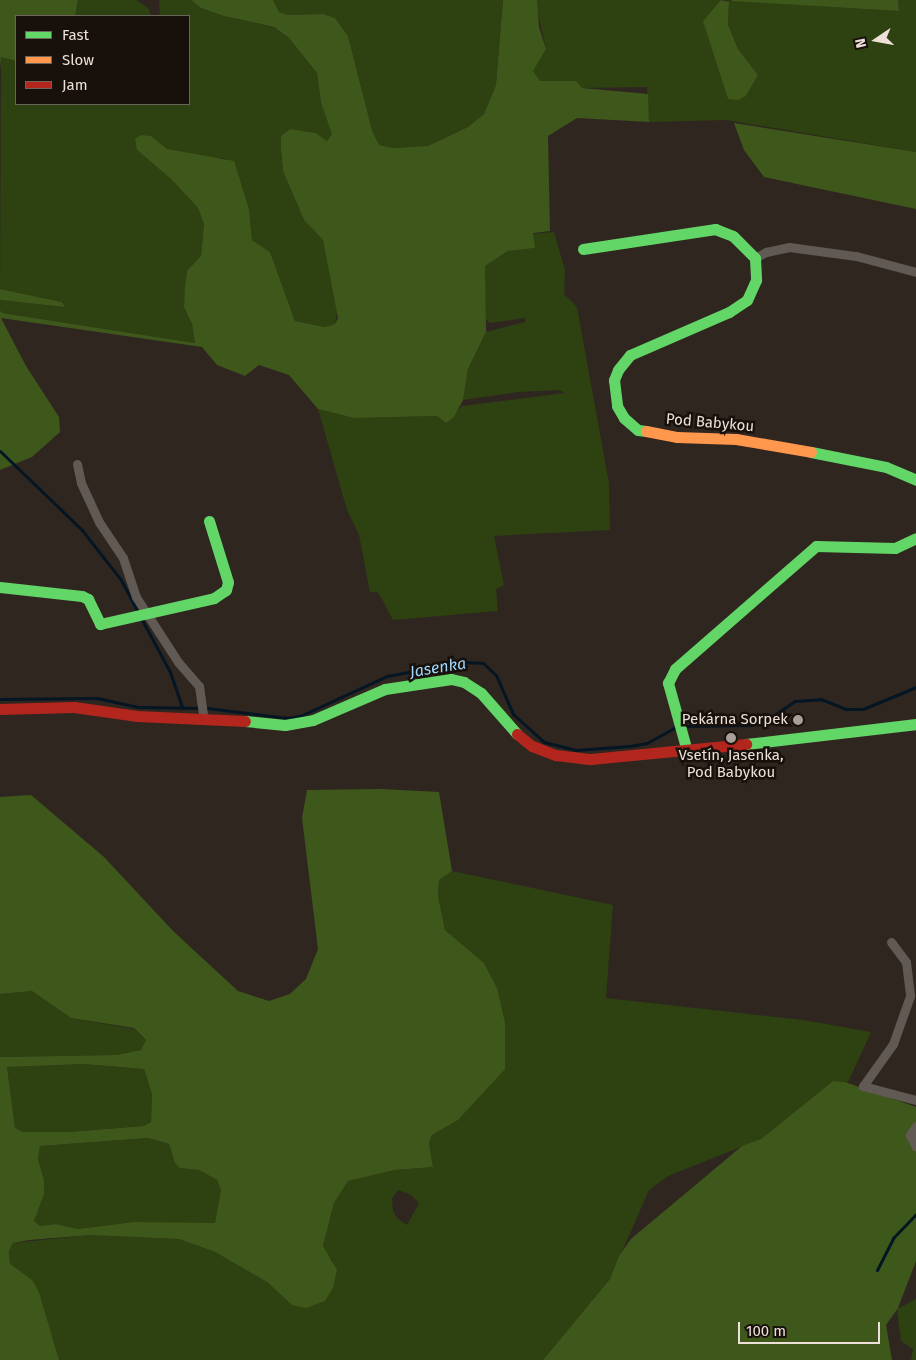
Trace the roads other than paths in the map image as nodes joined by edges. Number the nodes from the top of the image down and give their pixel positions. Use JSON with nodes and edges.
{"nodes":[{"id":1,"x":584,"y":250,"type":"dead end"},
{"id":2,"x":755,"y":258,"type":"junction"},
{"id":3,"x":916,"y":272,"type":"edge"},
{"id":4,"x":77,"y":464,"type":"dead end"},
{"id":5,"x":916,"y":480,"type":"edge"},
{"id":6,"x":209,"y":521,"type":"dead end"},
{"id":7,"x":916,"y":538,"type":"edge"},
{"id":8,"x":0,"y":587,"type":"edge"},
{"id":9,"x":143,"y":613,"type":"junction"},
{"id":10,"x":0,"y":709,"type":"edge"},
{"id":11,"x":203,"y":714,"type":"junction"},
{"id":12,"x":916,"y":724,"type":"edge"},
{"id":13,"x":687,"y":751,"type":"junction"},
{"id":14,"x":891,"y":942,"type":"dead end"},
{"id":15,"x":916,"y":1100,"type":"edge"},
{"id":16,"x":916,"y":1126,"type":"edge"},
{"id":17,"x":916,"y":1147,"type":"edge"}],
"edges":[{"from":1,"to":2,"type":"street"},
{"from":2,"to":3,"type":"street"},
{"from":2,"to":5,"type":"street","name":"Pod Babykou"},
{"from":4,"to":9,"type":"street"},
{"from":6,"to":9,"type":"street"},
{"from":7,"to":13,"type":"street"},
{"from":8,"to":9,"type":"street"},
{"from":9,"to":11,"type":"street"},
{"from":10,"to":11,"type":"street"},
{"from":11,"to":13,"type":"street"},
{"from":12,"to":13,"type":"street"},
{"from":14,"to":15,"type":"street"},
{"from":16,"to":17,"type":"street"}]}
